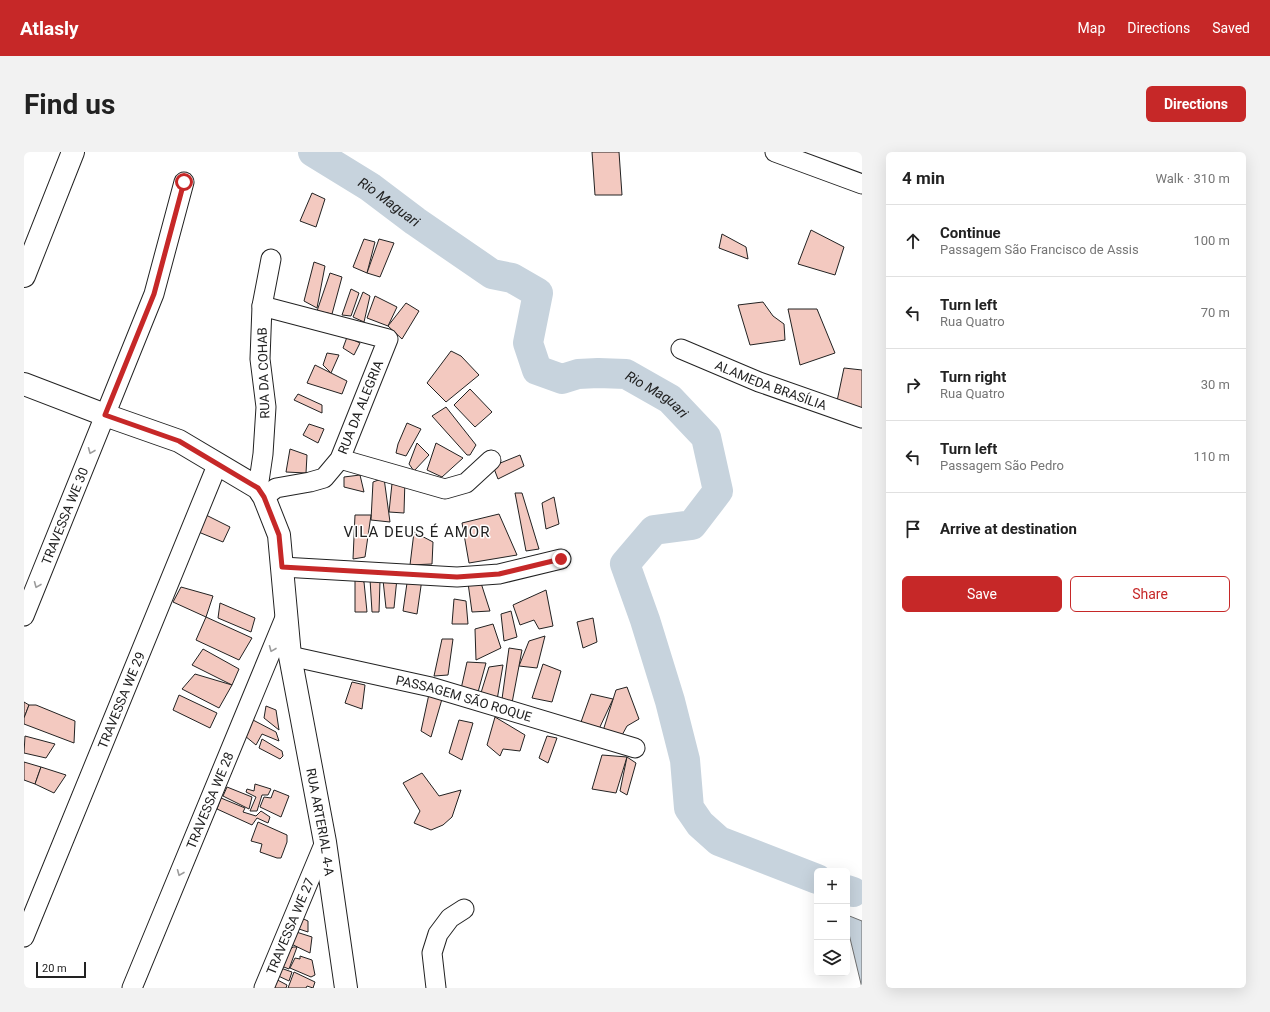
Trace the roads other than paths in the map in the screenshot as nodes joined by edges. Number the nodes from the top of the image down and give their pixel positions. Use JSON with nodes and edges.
{"nodes":[{"id":1,"x":73,"y":152,"type":"edge"},
{"id":2,"x":775,"y":152,"type":"edge"},
{"id":3,"x":184,"y":182,"type":"dead end"},
{"id":4,"x":862,"y":184,"type":"edge"},
{"id":5,"x":271,"y":260,"type":"dead end"},
{"id":6,"x":24,"y":276,"type":"edge"},
{"id":7,"x":262,"y":306,"type":"junction"},
{"id":8,"x":681,"y":349,"type":"dead end"},
{"id":9,"x":24,"y":384,"type":"edge"},
{"id":10,"x":105,"y":415,"type":"junction"},
{"id":11,"x":862,"y":418,"type":"edge"},
{"id":12,"x":340,"y":459,"type":"junction"},
{"id":13,"x":491,"y":460,"type":"dead end"},
{"id":14,"x":218,"y":463,"type":"junction"},
{"id":15,"x":261,"y":493,"type":"junction"},
{"id":16,"x":561,"y":559,"type":"dead end"},
{"id":17,"x":282,"y":567,"type":"junction"},
{"id":18,"x":287,"y":613,"type":"junction"},
{"id":19,"x":24,"y":616,"type":"edge"},
{"id":20,"x":290,"y":656,"type":"junction"},
{"id":21,"x":635,"y":748,"type":"dead end"},
{"id":22,"x":325,"y":842,"type":"junction"},
{"id":23,"x":464,"y":909,"type":"dead end"},
{"id":24,"x":24,"y":937,"type":"edge"},
{"id":25,"x":132,"y":988,"type":"edge"},
{"id":26,"x":264,"y":988,"type":"edge"},
{"id":27,"x":346,"y":988,"type":"edge"},
{"id":28,"x":436,"y":988,"type":"edge"}],
"edges":[{"from":1,"to":6,"type":"main road"},
{"from":2,"to":4,"type":"street"},
{"from":3,"to":10,"type":"street","name":"TRAVESSA WE 30"},
{"from":5,"to":7,"type":"street","name":"RUA DA COHAB"},
{"from":7,"to":12,"type":"street","name":"RUA DA ALEGRIA"},
{"from":7,"to":15,"type":"street","name":"RUA DA COHAB"},
{"from":8,"to":11,"type":"street","name":"ALAMEDA BRASÍLIA"},
{"from":9,"to":10,"type":"main road"},
{"from":10,"to":14,"type":"main road"},
{"from":10,"to":19,"type":"street","name":"TRAVESSA WE 30","one_way":true},
{"from":12,"to":13,"type":"street"},
{"from":12,"to":15,"type":"street","name":"RUA DA ALEGRIA"},
{"from":14,"to":15,"type":"main road"},
{"from":14,"to":24,"type":"street","name":"TRAVESSA WE 29"},
{"from":15,"to":17,"type":"main road","name":"RUA ARTERIAL 4-A"},
{"from":16,"to":17,"type":"street"},
{"from":17,"to":18,"type":"main road","name":"RUA ARTERIAL 4-A"},
{"from":18,"to":20,"type":"main road","name":"RUA ARTERIAL 4-A"},
{"from":18,"to":25,"type":"street","name":"TRAVESSA WE 28","one_way":true},
{"from":20,"to":21,"type":"street","name":"PASSAGEM SÃO ROQUE"},
{"from":20,"to":22,"type":"main road","name":"RUA ARTERIAL 4-A"},
{"from":22,"to":26,"type":"street","name":"TRAVESSA WE 27"},
{"from":22,"to":27,"type":"main road","name":"RUA ARTERIAL 4-A"},
{"from":23,"to":28,"type":"street"}]}
